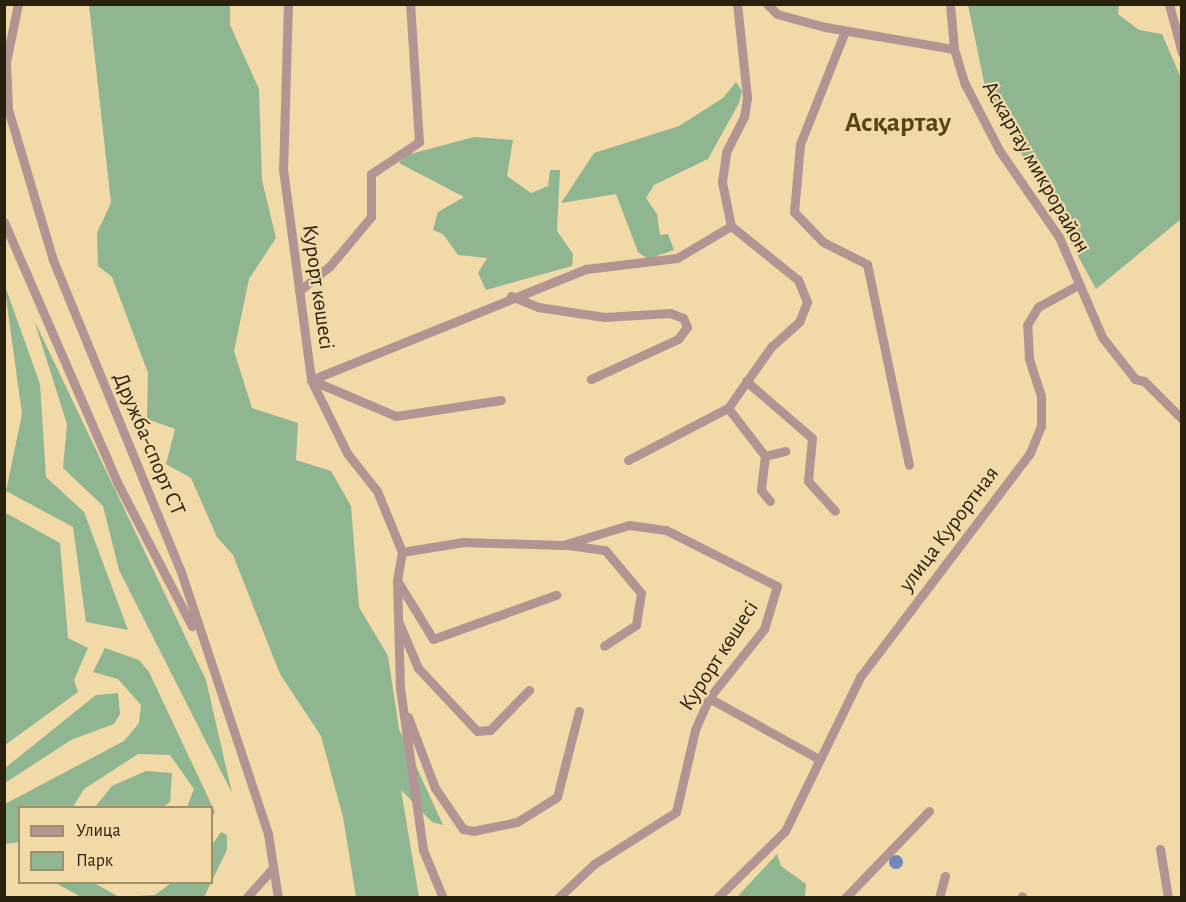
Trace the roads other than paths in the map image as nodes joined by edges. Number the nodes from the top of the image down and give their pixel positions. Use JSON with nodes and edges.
{"nodes":[{"id":1,"x":288,"y":4,"type":"edge"},
{"id":2,"x":410,"y":4,"type":"edge"},
{"id":3,"x":737,"y":4,"type":"edge"},
{"id":4,"x":767,"y":4,"type":"edge"},
{"id":5,"x":950,"y":4,"type":"edge"},
{"id":6,"x":1169,"y":4,"type":"edge"},
{"id":7,"x":17,"y":7,"type":"edge"},
{"id":8,"x":4,"y":29,"type":"edge"},
{"id":9,"x":845,"y":31,"type":"junction"},
{"id":10,"x":954,"y":49,"type":"junction"},
{"id":11,"x":1182,"y":53,"type":"edge"},
{"id":12,"x":4,"y":222,"type":"edge"},
{"id":13,"x":731,"y":226,"type":"junction"},
{"id":14,"x":1078,"y":285,"type":"junction"},
{"id":15,"x":299,"y":291,"type":"junction"},
{"id":16,"x":511,"y":296,"type":"junction"},
{"id":17,"x":591,"y":379,"type":"dead end"},
{"id":18,"x":311,"y":380,"type":"junction"},
{"id":19,"x":746,"y":381,"type":"junction"},
{"id":20,"x":501,"y":400,"type":"dead end"},
{"id":21,"x":728,"y":408,"type":"junction"},
{"id":22,"x":1182,"y":419,"type":"edge"},
{"id":23,"x":784,"y":451,"type":"dead end"},
{"id":24,"x":765,"y":456,"type":"junction"},
{"id":25,"x":628,"y":460,"type":"dead end"},
{"id":26,"x":909,"y":465,"type":"dead end"},
{"id":27,"x":770,"y":501,"type":"dead end"},
{"id":28,"x":835,"y":511,"type":"dead end"},
{"id":29,"x":563,"y":545,"type":"junction"},
{"id":30,"x":402,"y":552,"type":"junction"},
{"id":31,"x":398,"y":581,"type":"junction"},
{"id":32,"x":556,"y":595,"type":"dead end"},
{"id":33,"x":397,"y":618,"type":"junction"},
{"id":34,"x":604,"y":646,"type":"dead end"},
{"id":35,"x":203,"y":647,"type":"junction"},
{"id":36,"x":530,"y":690,"type":"dead end"},
{"id":37,"x":709,"y":698,"type":"junction"},
{"id":38,"x":403,"y":704,"type":"junction"},
{"id":39,"x":579,"y":711,"type":"dead end"},
{"id":40,"x":819,"y":759,"type":"junction"},
{"id":41,"x":929,"y":811,"type":"dead end"},
{"id":42,"x":1160,"y":849,"type":"dead end"},
{"id":43,"x":272,"y":869,"type":"junction"},
{"id":44,"x":945,"y":876,"type":"dead end"},
{"id":45,"x":246,"y":897,"type":"edge"},
{"id":46,"x":278,"y":897,"type":"edge"},
{"id":47,"x":443,"y":897,"type":"edge"},
{"id":48,"x":558,"y":897,"type":"edge"},
{"id":49,"x":717,"y":897,"type":"edge"},
{"id":50,"x":845,"y":897,"type":"edge"},
{"id":51,"x":939,"y":897,"type":"edge"},
{"id":52,"x":1168,"y":897,"type":"edge"}],
"edges":[{"from":1,"to":15,"type":"street","name":"Курорт көшесі"},
{"from":2,"to":15,"type":"street"},
{"from":3,"to":13,"type":"street"},
{"from":4,"to":9,"type":"street"},
{"from":5,"to":10,"type":"street","name":"Аскартау микрорайон"},
{"from":6,"to":11,"type":"street"},
{"from":7,"to":8,"type":"street"},
{"from":7,"to":35,"type":"street","name":"Дружба-спорт СТ"},
{"from":9,"to":10,"type":"street"},
{"from":9,"to":26,"type":"street"},
{"from":10,"to":14,"type":"street","name":"Аскартау микрорайон"},
{"from":12,"to":35,"type":"street"},
{"from":13,"to":16,"type":"street"},
{"from":13,"to":19,"type":"street"},
{"from":14,"to":22,"type":"street","name":"Аскартау микрорайон"},
{"from":14,"to":40,"type":"street","name":"улица Курортная"},
{"from":15,"to":18,"type":"street","name":"Курорт көшесі"},
{"from":16,"to":17,"type":"street"},
{"from":16,"to":18,"type":"street"},
{"from":18,"to":20,"type":"street"},
{"from":18,"to":30,"type":"street","name":"Курорт көшесі"},
{"from":19,"to":21,"type":"street"},
{"from":19,"to":28,"type":"street"},
{"from":21,"to":24,"type":"street"},
{"from":21,"to":25,"type":"street"},
{"from":23,"to":24,"type":"street"},
{"from":24,"to":27,"type":"street"},
{"from":29,"to":30,"type":"street","name":"Курорт көшесі"},
{"from":29,"to":34,"type":"street"},
{"from":29,"to":37,"type":"street","name":"Курорт көшесі"},
{"from":30,"to":31,"type":"street"},
{"from":31,"to":32,"type":"street"},
{"from":31,"to":33,"type":"street"},
{"from":33,"to":36,"type":"street"},
{"from":33,"to":38,"type":"street"},
{"from":35,"to":43,"type":"street","name":"Дружба-спорт СТ"},
{"from":37,"to":40,"type":"street"},
{"from":37,"to":48,"type":"street","name":"Курорт көшесі"},
{"from":38,"to":39,"type":"street"},
{"from":38,"to":47,"type":"street"},
{"from":40,"to":49,"type":"street"},
{"from":41,"to":50,"type":"street"},
{"from":42,"to":52,"type":"street"},
{"from":43,"to":45,"type":"street"},
{"from":43,"to":46,"type":"street","name":"Дружба-спорт СТ"},
{"from":44,"to":51,"type":"street"}]}
